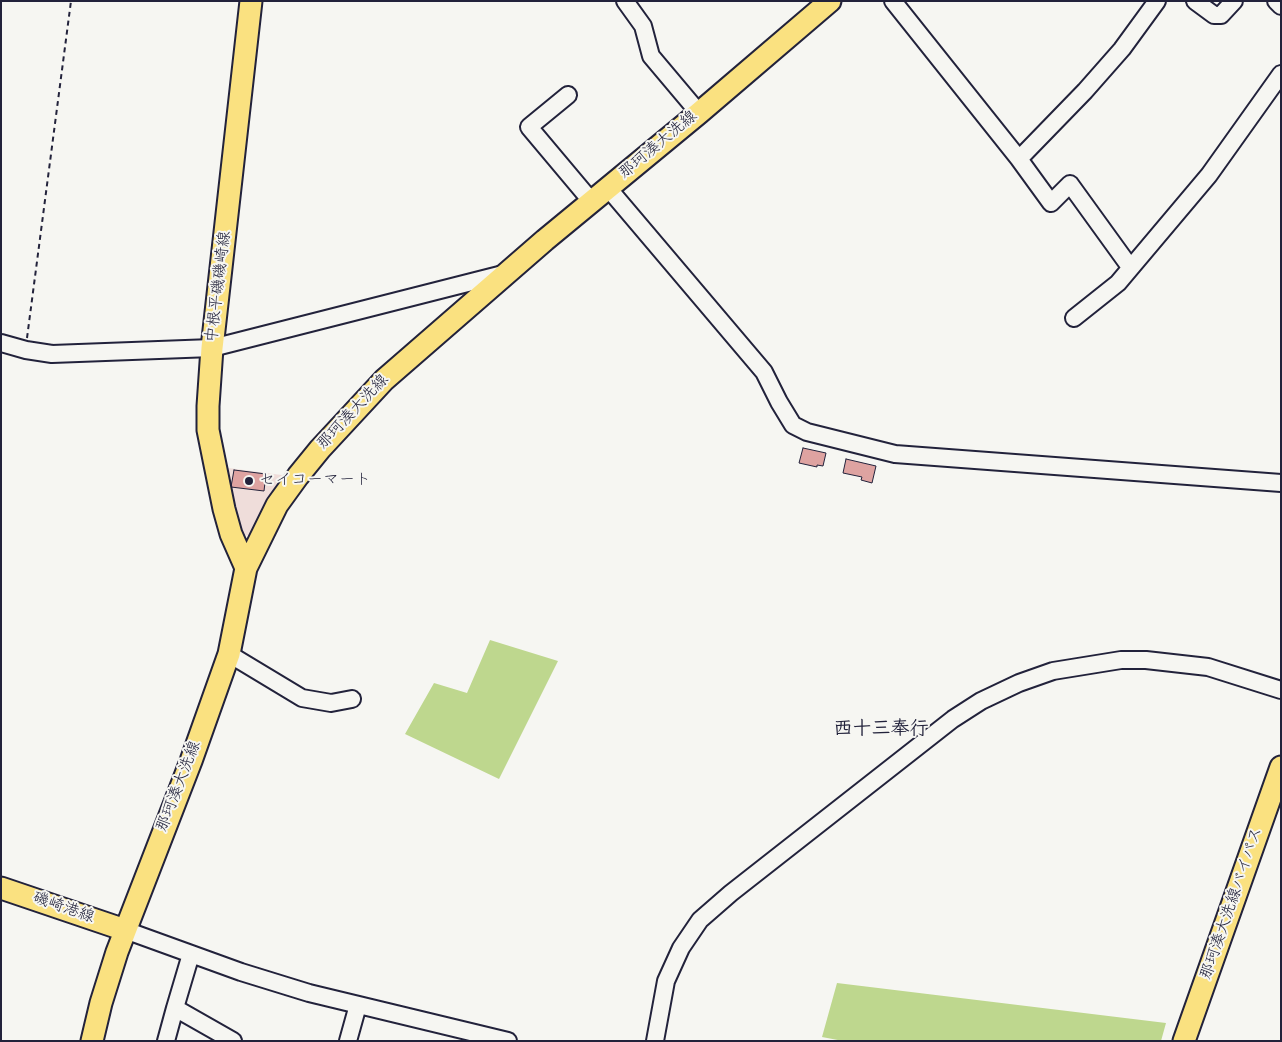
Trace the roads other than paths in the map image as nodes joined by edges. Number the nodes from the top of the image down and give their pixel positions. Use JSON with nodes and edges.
{"nodes":[{"id":1,"x":251,"y":1,"type":"edge"},
{"id":2,"x":625,"y":1,"type":"edge"},
{"id":3,"x":830,"y":1,"type":"edge"},
{"id":4,"x":893,"y":1,"type":"edge"},
{"id":5,"x":1157,"y":1,"type":"edge"},
{"id":6,"x":1195,"y":1,"type":"edge"},
{"id":7,"x":1234,"y":1,"type":"edge"},
{"id":8,"x":1276,"y":1,"type":"edge"},
{"id":9,"x":1281,"y":6,"type":"edge"},
{"id":10,"x":1281,"y":74,"type":"edge"},
{"id":11,"x":568,"y":95,"type":"dead end"},
{"id":12,"x":699,"y":113,"type":"junction"},
{"id":13,"x":1019,"y":159,"type":"junction"},
{"id":14,"x":608,"y":188,"type":"junction"},
{"id":15,"x":592,"y":202,"type":"junction"},
{"id":16,"x":1130,"y":267,"type":"junction"},
{"id":17,"x":508,"y":273,"type":"junction"},
{"id":18,"x":1074,"y":318,"type":"dead end"},
{"id":19,"x":1,"y":343,"type":"edge"},
{"id":20,"x":212,"y":348,"type":"junction"},
{"id":21,"x":1281,"y":482,"type":"edge"},
{"id":22,"x":246,"y":568,"type":"junction"},
{"id":23,"x":229,"y":654,"type":"junction"},
{"id":24,"x":1281,"y":690,"type":"edge"},
{"id":25,"x":352,"y":699,"type":"dead end"},
{"id":26,"x":1281,"y":767,"type":"edge"},
{"id":27,"x":1,"y":888,"type":"edge"},
{"id":28,"x":125,"y":930,"type":"junction"},
{"id":29,"x":191,"y":954,"type":"junction"},
{"id":30,"x":358,"y":1005,"type":"junction"},
{"id":31,"x":175,"y":1008,"type":"junction"},
{"id":32,"x":92,"y":1041,"type":"edge"},
{"id":33,"x":166,"y":1041,"type":"edge"},
{"id":34,"x":233,"y":1041,"type":"edge"},
{"id":35,"x":348,"y":1041,"type":"edge"},
{"id":36,"x":508,"y":1041,"type":"edge"},
{"id":37,"x":656,"y":1041,"type":"edge"},
{"id":38,"x":1184,"y":1041,"type":"edge"}],
"edges":[{"from":1,"to":20,"type":"main road","name":"中根平磯磯崎線"},
{"from":2,"to":12,"type":"street"},
{"from":3,"to":12,"type":"main road","name":"那珂湊大洗線"},
{"from":4,"to":13,"type":"street"},
{"from":5,"to":13,"type":"street"},
{"from":6,"to":7,"type":"street"},
{"from":8,"to":9,"type":"street"},
{"from":10,"to":16,"type":"street"},
{"from":11,"to":15,"type":"street"},
{"from":12,"to":14,"type":"main road","name":"那珂湊大洗線"},
{"from":13,"to":16,"type":"street"},
{"from":14,"to":15,"type":"main road","name":"那珂湊大洗線"},
{"from":14,"to":21,"type":"street"},
{"from":15,"to":17,"type":"main road","name":"那珂湊大洗線"},
{"from":16,"to":18,"type":"street"},
{"from":17,"to":20,"type":"street"},
{"from":17,"to":22,"type":"main road","name":"那珂湊大洗線"},
{"from":19,"to":20,"type":"street"},
{"from":20,"to":22,"type":"main road","name":"中根平磯磯崎線"},
{"from":22,"to":23,"type":"main road","name":"那珂湊大洗線"},
{"from":23,"to":25,"type":"street"},
{"from":23,"to":28,"type":"main road","name":"那珂湊大洗線"},
{"from":24,"to":37,"type":"street"},
{"from":26,"to":38,"type":"main road","name":"那珂湊大洗線バイパス"},
{"from":27,"to":28,"type":"main road","name":"磯崎港線"},
{"from":28,"to":29,"type":"street"},
{"from":28,"to":32,"type":"main road","name":"那珂湊大洗線"},
{"from":29,"to":30,"type":"street"},
{"from":29,"to":31,"type":"street"},
{"from":30,"to":35,"type":"street"},
{"from":30,"to":36,"type":"street"},
{"from":31,"to":33,"type":"street"},
{"from":31,"to":34,"type":"street"}]}
